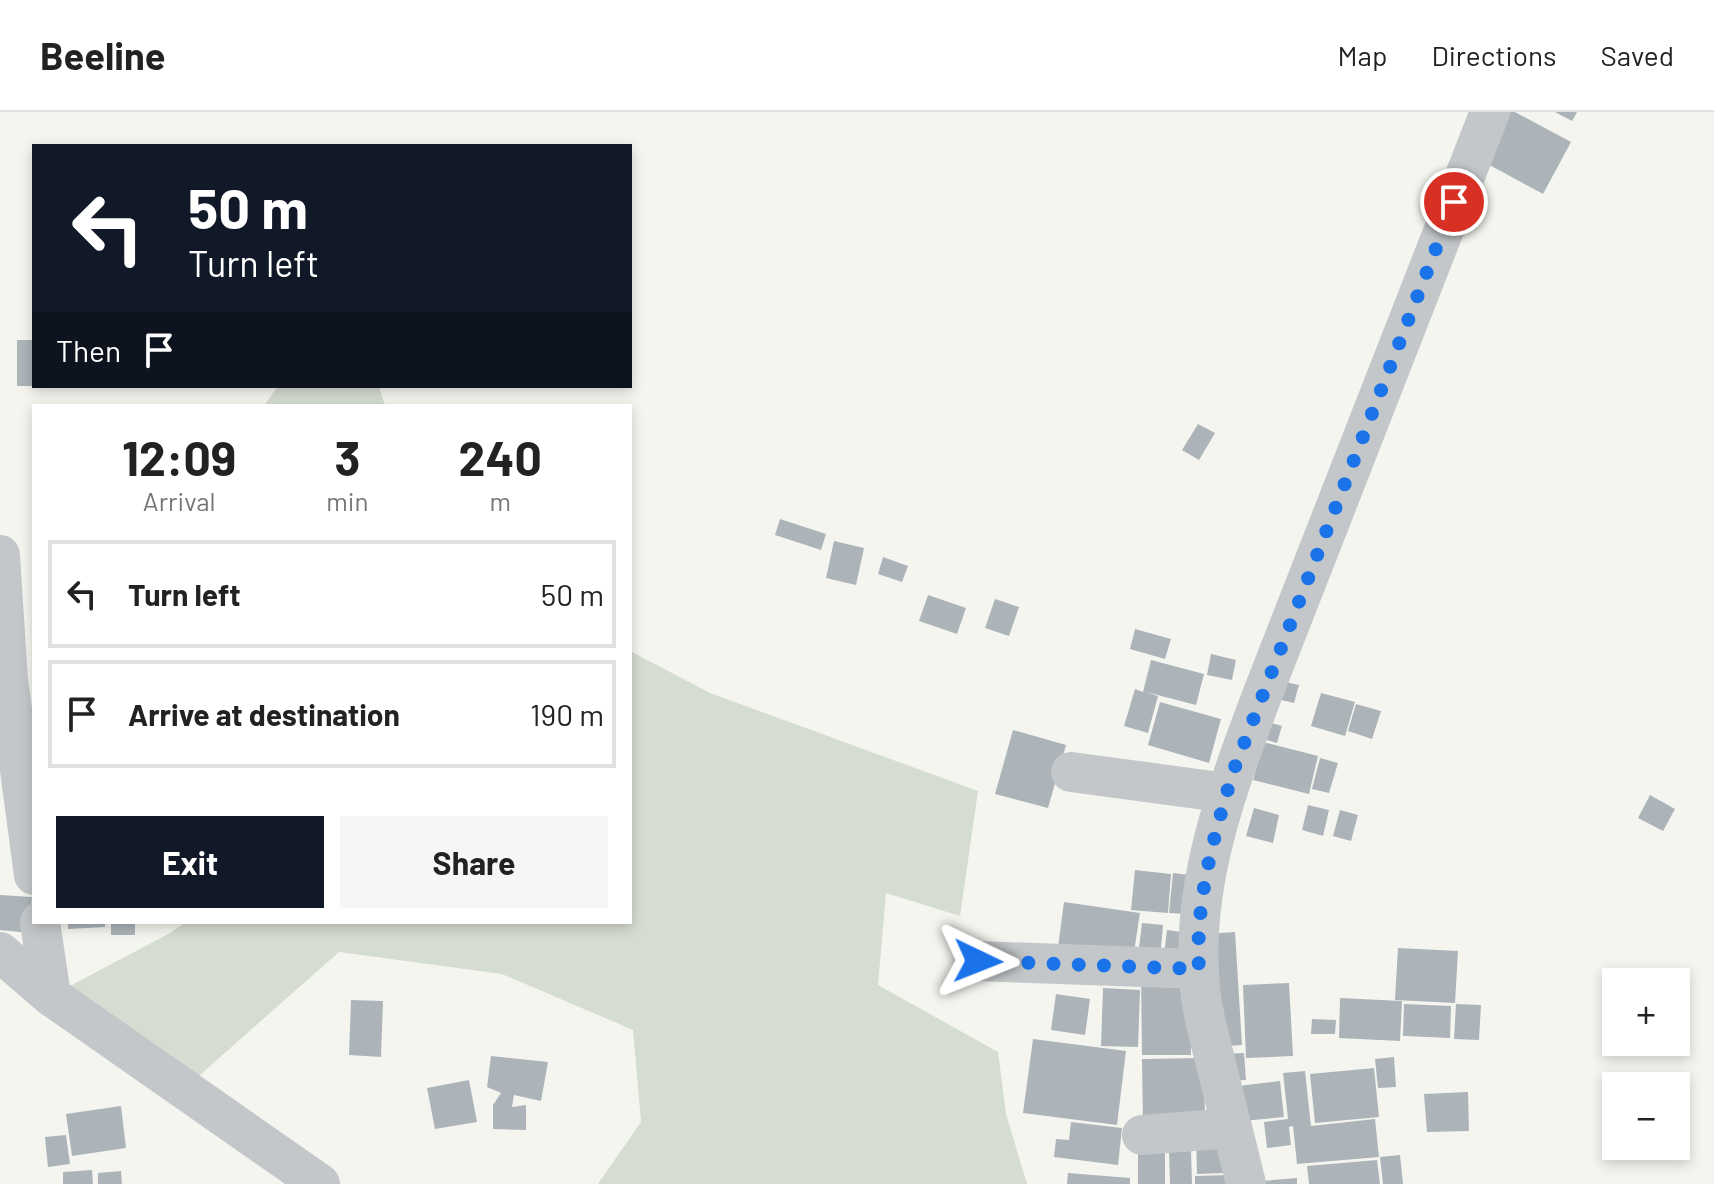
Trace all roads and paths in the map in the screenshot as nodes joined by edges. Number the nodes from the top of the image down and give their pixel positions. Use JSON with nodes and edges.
{"nodes":[{"id":1,"x":1490,"y":112,"type":"edge"},
{"id":2,"x":0,"y":555,"type":"edge"},
{"id":3,"x":1071,"y":772,"type":"dead end"},
{"id":4,"x":1227,"y":793,"type":"junction"},
{"id":5,"x":31,"y":832,"type":"edge"},
{"id":6,"x":40,"y":924,"type":"edge"},
{"id":7,"x":0,"y":952,"type":"edge"},
{"id":8,"x":978,"y":961,"type":"dead end"},
{"id":9,"x":1199,"y":969,"type":"junction"},
{"id":10,"x":51,"y":996,"type":"junction"},
{"id":11,"x":1232,"y":1128,"type":"junction"},
{"id":12,"x":1142,"y":1135,"type":"dead end"},
{"id":13,"x":320,"y":1184,"type":"edge"},
{"id":14,"x":1246,"y":1184,"type":"edge"}],
"edges":[{"from":1,"to":4,"type":"street"},
{"from":2,"to":5,"type":"street"},
{"from":3,"to":4,"type":"street"},
{"from":4,"to":9,"type":"street"},
{"from":6,"to":10,"type":"street"},
{"from":7,"to":10,"type":"street"},
{"from":8,"to":9,"type":"street"},
{"from":9,"to":11,"type":"street"},
{"from":10,"to":13,"type":"street"},
{"from":11,"to":12,"type":"street"},
{"from":11,"to":14,"type":"street"}]}
